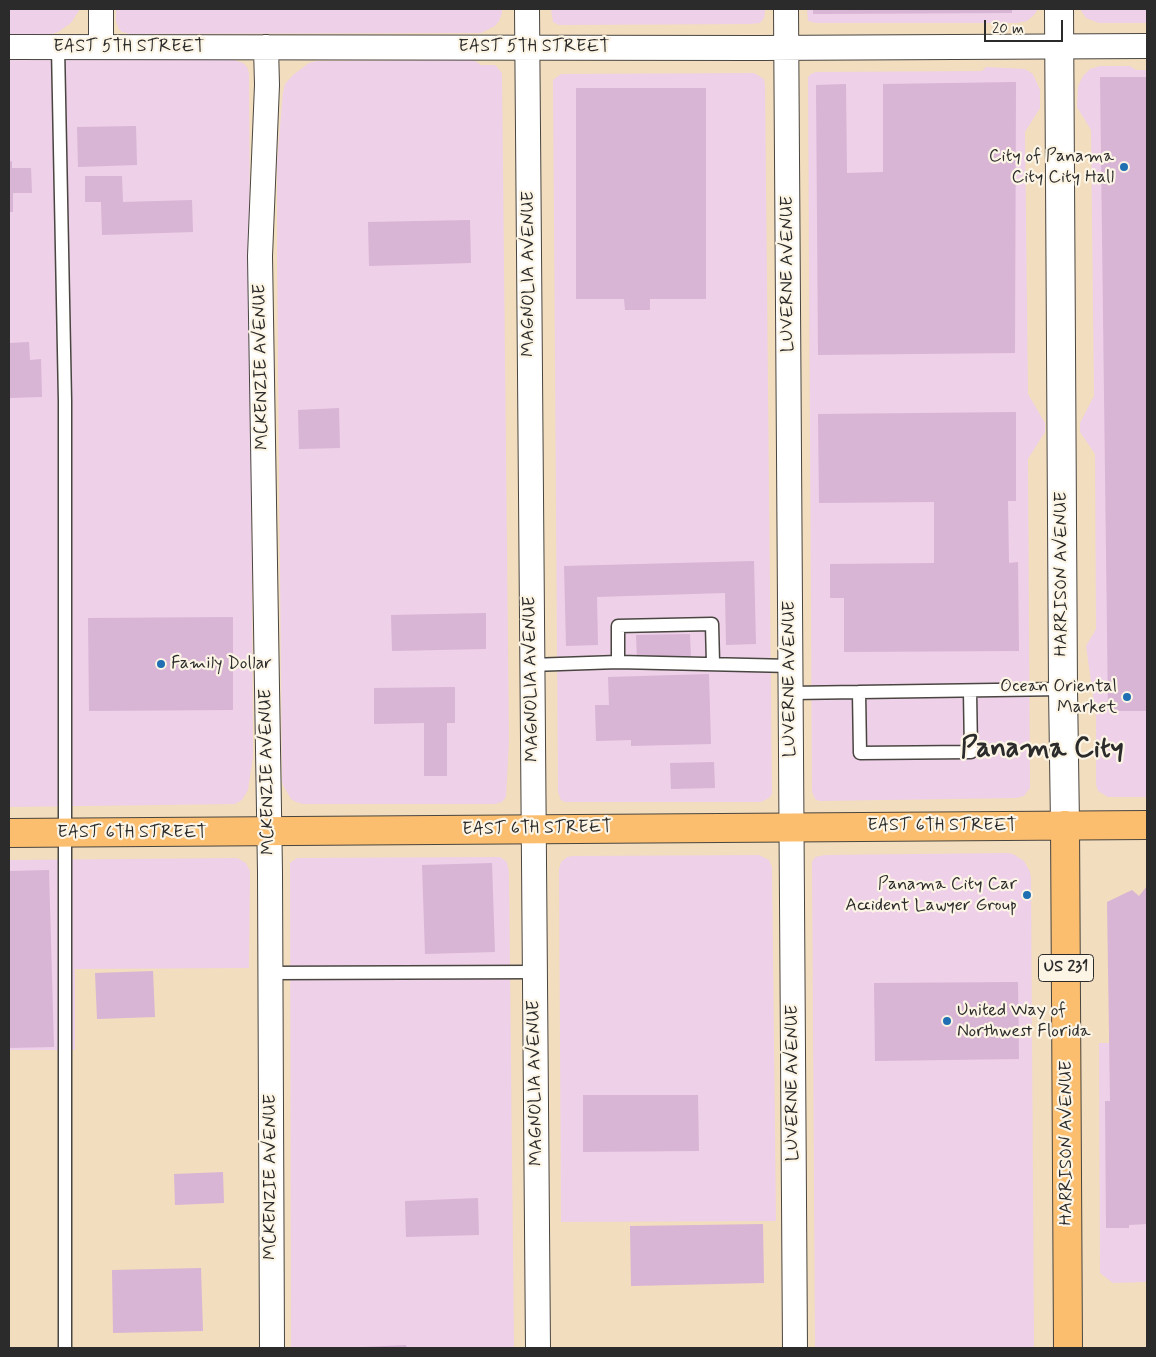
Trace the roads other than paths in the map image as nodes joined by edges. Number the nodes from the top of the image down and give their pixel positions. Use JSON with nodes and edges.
{"nodes":[{"id":1,"x":101,"y":9,"type":"edge"},
{"id":2,"x":526,"y":9,"type":"edge"},
{"id":3,"x":786,"y":9,"type":"edge"},
{"id":4,"x":1058,"y":9,"type":"edge"},
{"id":5,"x":101,"y":46,"type":"junction"},
{"id":6,"x":527,"y":46,"type":"junction"},
{"id":7,"x":1059,"y":46,"type":"junction"},
{"id":8,"x":1147,"y":46,"type":"edge"},
{"id":9,"x":9,"y":47,"type":"edge"},
{"id":10,"x":58,"y":47,"type":"junction"},
{"id":11,"x":266,"y":47,"type":"junction"},
{"id":12,"x":786,"y":48,"type":"junction"},
{"id":13,"x":618,"y":662,"type":"junction"},
{"id":14,"x":713,"y":663,"type":"junction"},
{"id":15,"x":532,"y":665,"type":"junction"},
{"id":16,"x":790,"y":666,"type":"junction"},
{"id":17,"x":1063,"y":689,"type":"junction"},
{"id":18,"x":970,"y":691,"type":"junction"},
{"id":19,"x":859,"y":692,"type":"junction"},
{"id":20,"x":791,"y":693,"type":"junction"},
{"id":21,"x":1065,"y":825,"type":"junction"},
{"id":22,"x":1147,"y":825,"type":"edge"},
{"id":23,"x":791,"y":827,"type":"junction"},
{"id":24,"x":534,"y":830,"type":"junction"},
{"id":25,"x":268,"y":832,"type":"junction"},
{"id":26,"x":9,"y":833,"type":"edge"},
{"id":27,"x":66,"y":833,"type":"junction"},
{"id":28,"x":535,"y":972,"type":"junction"},
{"id":29,"x":270,"y":973,"type":"junction"},
{"id":30,"x":65,"y":1348,"type":"edge"},
{"id":31,"x":272,"y":1348,"type":"edge"},
{"id":32,"x":538,"y":1348,"type":"edge"},
{"id":33,"x":795,"y":1348,"type":"edge"},
{"id":34,"x":1068,"y":1348,"type":"edge"}],
"edges":[{"from":1,"to":5,"type":"street"},
{"from":2,"to":6,"type":"street","name":"MAGNOLIA AVENUE"},
{"from":3,"to":12,"type":"street","name":"LUVERNE AVENUE"},
{"from":4,"to":7,"type":"street","name":"HARRISON AVENUE"},
{"from":5,"to":10,"type":"street","name":"EAST 5TH STREET"},
{"from":5,"to":11,"type":"street","name":"EAST 5TH STREET"},
{"from":6,"to":11,"type":"street","name":"EAST 5TH STREET"},
{"from":6,"to":12,"type":"street","name":"EAST 5TH STREET"},
{"from":6,"to":15,"type":"street","name":"MAGNOLIA AVENUE"},
{"from":7,"to":8,"type":"street","name":"EAST 5TH STREET"},
{"from":7,"to":12,"type":"street","name":"EAST 5TH STREET"},
{"from":7,"to":17,"type":"street","name":"HARRISON AVENUE"},
{"from":9,"to":10,"type":"street","name":"EAST 5TH STREET"},
{"from":10,"to":27,"type":"lane"},
{"from":11,"to":25,"type":"street","name":"MCKENZIE AVENUE"},
{"from":12,"to":16,"type":"street","name":"LUVERNE AVENUE"},
{"from":13,"to":14,"type":"lane"},
{"from":13,"to":14,"type":"lane"},
{"from":13,"to":15,"type":"lane"},
{"from":14,"to":16,"type":"lane"},
{"from":15,"to":24,"type":"street","name":"MAGNOLIA AVENUE"},
{"from":16,"to":20,"type":"street","name":"LUVERNE AVENUE"},
{"from":17,"to":18,"type":"lane"},
{"from":17,"to":21,"type":"street","name":"HARRISON AVENUE"},
{"from":18,"to":19,"type":"lane"},
{"from":18,"to":19,"type":"lane"},
{"from":19,"to":20,"type":"lane"},
{"from":20,"to":23,"type":"street","name":"LUVERNE AVENUE"},
{"from":21,"to":22,"type":"main road","name":"EAST 6TH STREET"},
{"from":21,"to":23,"type":"main road","name":"EAST 6TH STREET"},
{"from":21,"to":34,"type":"main road","name":"HARRISON AVENUE","number":"US 231"},
{"from":23,"to":24,"type":"main road","name":"EAST 6TH STREET"},
{"from":23,"to":33,"type":"street","name":"LUVERNE AVENUE"},
{"from":24,"to":25,"type":"main road","name":"EAST 6TH STREET"},
{"from":24,"to":28,"type":"street","name":"MAGNOLIA AVENUE"},
{"from":25,"to":27,"type":"main road","name":"EAST 6TH STREET"},
{"from":25,"to":29,"type":"street","name":"MCKENZIE AVENUE"},
{"from":26,"to":27,"type":"main road","name":"EAST 6TH STREET"},
{"from":27,"to":30,"type":"lane"},
{"from":28,"to":29,"type":"lane"},
{"from":28,"to":32,"type":"street","name":"MAGNOLIA AVENUE"},
{"from":29,"to":31,"type":"street","name":"MCKENZIE AVENUE"}]}
